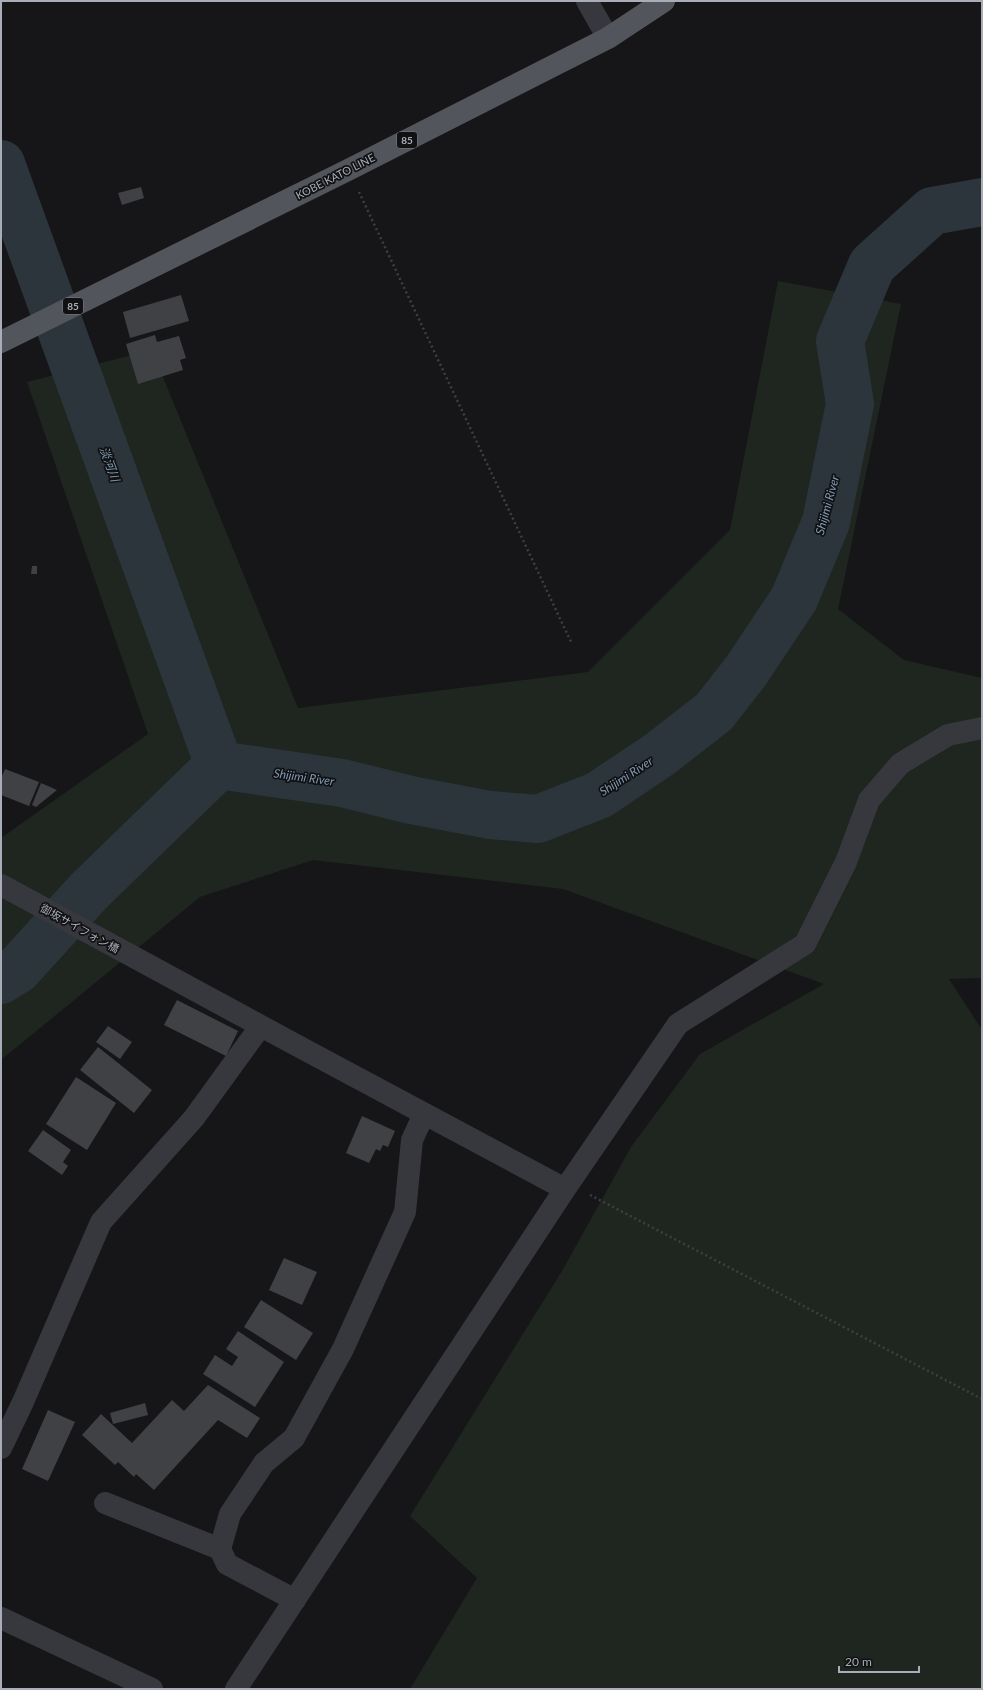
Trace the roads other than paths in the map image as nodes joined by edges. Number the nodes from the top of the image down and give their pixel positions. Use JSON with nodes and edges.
{"nodes":[{"id":1,"x":587,"y":1,"type":"edge"},
{"id":2,"x":664,"y":1,"type":"edge"},
{"id":3,"x":608,"y":38,"type":"junction"},
{"id":4,"x":1,"y":342,"type":"edge"},
{"id":5,"x":982,"y":728,"type":"edge"},
{"id":6,"x":1,"y":885,"type":"edge"},
{"id":7,"x":260,"y":1026,"type":"junction"},
{"id":8,"x":424,"y":1114,"type":"junction"},
{"id":9,"x":565,"y":1189,"type":"junction"},
{"id":10,"x":1,"y":1448,"type":"edge"},
{"id":11,"x":105,"y":1503,"type":"dead end"},
{"id":12,"x":220,"y":1549,"type":"junction"},
{"id":13,"x":295,"y":1600,"type":"junction"},
{"id":14,"x":1,"y":1618,"type":"edge"},
{"id":15,"x":152,"y":1689,"type":"edge"},
{"id":16,"x":236,"y":1689,"type":"edge"}],
"edges":[{"from":1,"to":3,"type":"street"},
{"from":2,"to":3,"type":"main road","name":"KOBE KATO LINE","number":"85"},
{"from":3,"to":4,"type":"main road","name":"KOBE KATO LINE","number":"85"},
{"from":5,"to":9,"type":"street"},
{"from":6,"to":7,"type":"street","name":"御坂サイフォン橋"},
{"from":7,"to":8,"type":"street","name":"御坂サイフォン橋"},
{"from":7,"to":10,"type":"street"},
{"from":8,"to":9,"type":"street","name":"御坂サイフォン橋"},
{"from":8,"to":12,"type":"street"},
{"from":9,"to":13,"type":"street"},
{"from":11,"to":12,"type":"street"},
{"from":12,"to":13,"type":"street"},
{"from":13,"to":16,"type":"street"},
{"from":14,"to":15,"type":"street"}]}
